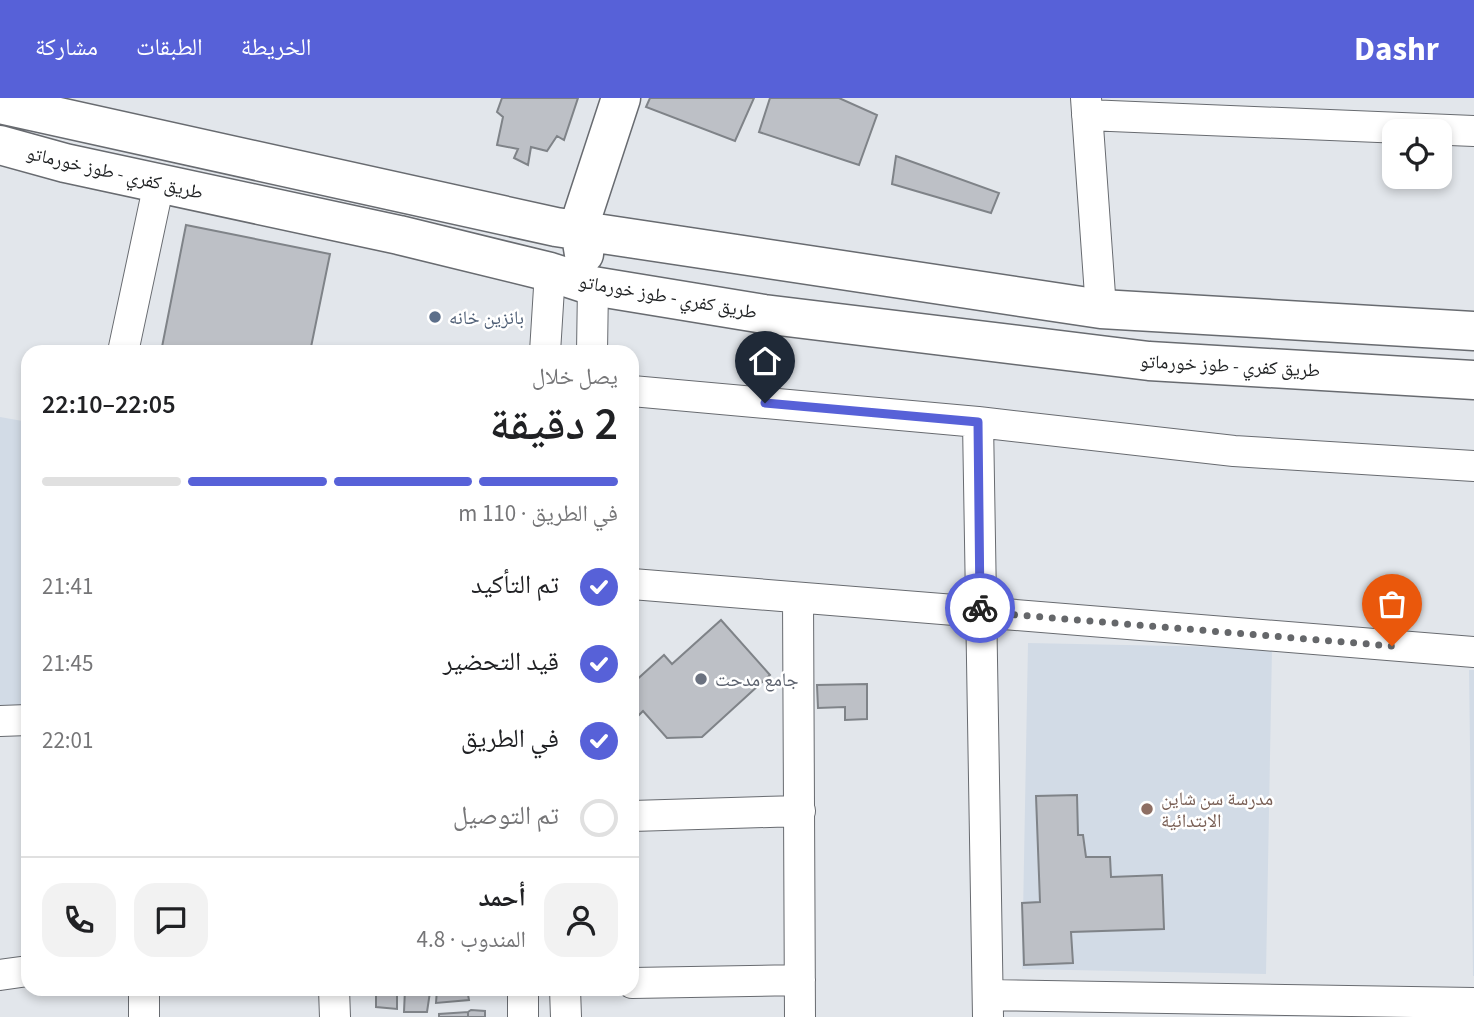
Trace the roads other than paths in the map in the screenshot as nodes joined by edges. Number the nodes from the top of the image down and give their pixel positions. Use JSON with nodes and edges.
{"nodes":[{"id":1,"x":595,"y":98,"type":"edge"},
{"id":2,"x":621,"y":98,"type":"edge"},
{"id":3,"x":0,"y":104,"type":"edge"},
{"id":4,"x":1086,"y":106,"type":"edge"},
{"id":5,"x":1474,"y":131,"type":"edge"},
{"id":6,"x":0,"y":145,"type":"edge"},
{"id":7,"x":159,"y":183,"type":"junction"},
{"id":8,"x":568,"y":228,"type":"junction"},
{"id":9,"x":550,"y":272,"type":"junction"},
{"id":10,"x":593,"y":286,"type":"junction"},
{"id":11,"x":1101,"y":309,"type":"junction"},
{"id":12,"x":1474,"y":331,"type":"edge"},
{"id":13,"x":124,"y":345,"type":"edge"},
{"id":14,"x":545,"y":345,"type":"edge"},
{"id":15,"x":592,"y":345,"type":"edge"},
{"id":16,"x":1474,"y":380,"type":"edge"},
{"id":17,"x":639,"y":392,"type":"edge"},
{"id":18,"x":978,"y":422,"type":"junction"},
{"id":19,"x":1474,"y":466,"type":"edge"},
{"id":20,"x":639,"y":585,"type":"edge"},
{"id":21,"x":798,"y":598,"type":"junction"},
{"id":22,"x":981,"y":612,"type":"junction"},
{"id":23,"x":1474,"y":652,"type":"edge"},
{"id":24,"x":21,"y":720,"type":"edge"},
{"id":25,"x":0,"y":721,"type":"edge"},
{"id":26,"x":800,"y":811,"type":"junction"},
{"id":27,"x":639,"y":816,"type":"edge"},
{"id":28,"x":21,"y":972,"type":"edge"},
{"id":29,"x":0,"y":975,"type":"edge"},
{"id":30,"x":800,"y":980,"type":"junction"},
{"id":31,"x":639,"y":983,"type":"edge"},
{"id":32,"x":144,"y":996,"type":"edge"},
{"id":33,"x":334,"y":996,"type":"edge"},
{"id":34,"x":523,"y":996,"type":"edge"},
{"id":35,"x":565,"y":996,"type":"edge"},
{"id":36,"x":1474,"y":1003,"type":"edge"},
{"id":37,"x":988,"y":1006,"type":"edge"},
{"id":38,"x":144,"y":1017,"type":"edge"},
{"id":39,"x":335,"y":1017,"type":"edge"},
{"id":40,"x":523,"y":1017,"type":"edge"},
{"id":41,"x":566,"y":1017,"type":"edge"},
{"id":42,"x":800,"y":1017,"type":"edge"}],
"edges":[{"from":1,"to":8,"type":"main road"},
{"from":2,"to":8,"type":"main road"},
{"from":3,"to":8,"type":"main road"},
{"from":4,"to":5,"type":"street"},
{"from":4,"to":11,"type":"street"},
{"from":6,"to":7,"type":"main road","name":"طريق كفري - طوز خورماتو"},
{"from":7,"to":9,"type":"main road","name":"طريق كفري - طوز خورماتو"},
{"from":7,"to":13,"type":"street"},
{"from":8,"to":9,"type":"main road"},
{"from":8,"to":10,"type":"main road"},
{"from":8,"to":11,"type":"main road"},
{"from":9,"to":10,"type":"main road","name":"طريق كفري - طوز خورماتو"},
{"from":9,"to":14,"type":"street"},
{"from":10,"to":15,"type":"street"},
{"from":10,"to":16,"type":"main road","name":"طريق كفري - طوز خورماتو"},
{"from":11,"to":12,"type":"main road"},
{"from":17,"to":18,"type":"street"},
{"from":18,"to":19,"type":"street"},
{"from":18,"to":22,"type":"street"},
{"from":20,"to":21,"type":"street"},
{"from":21,"to":22,"type":"street"},
{"from":21,"to":26,"type":"street"},
{"from":22,"to":23,"type":"street"},
{"from":22,"to":37,"type":"street"},
{"from":24,"to":25,"type":"street"},
{"from":26,"to":27,"type":"street"},
{"from":26,"to":30,"type":"street"},
{"from":28,"to":29,"type":"street"},
{"from":30,"to":31,"type":"street"},
{"from":30,"to":42,"type":"street"},
{"from":32,"to":38,"type":"street"},
{"from":33,"to":39,"type":"street"},
{"from":34,"to":40,"type":"street"},
{"from":35,"to":41,"type":"street"},
{"from":36,"to":37,"type":"street"}]}
